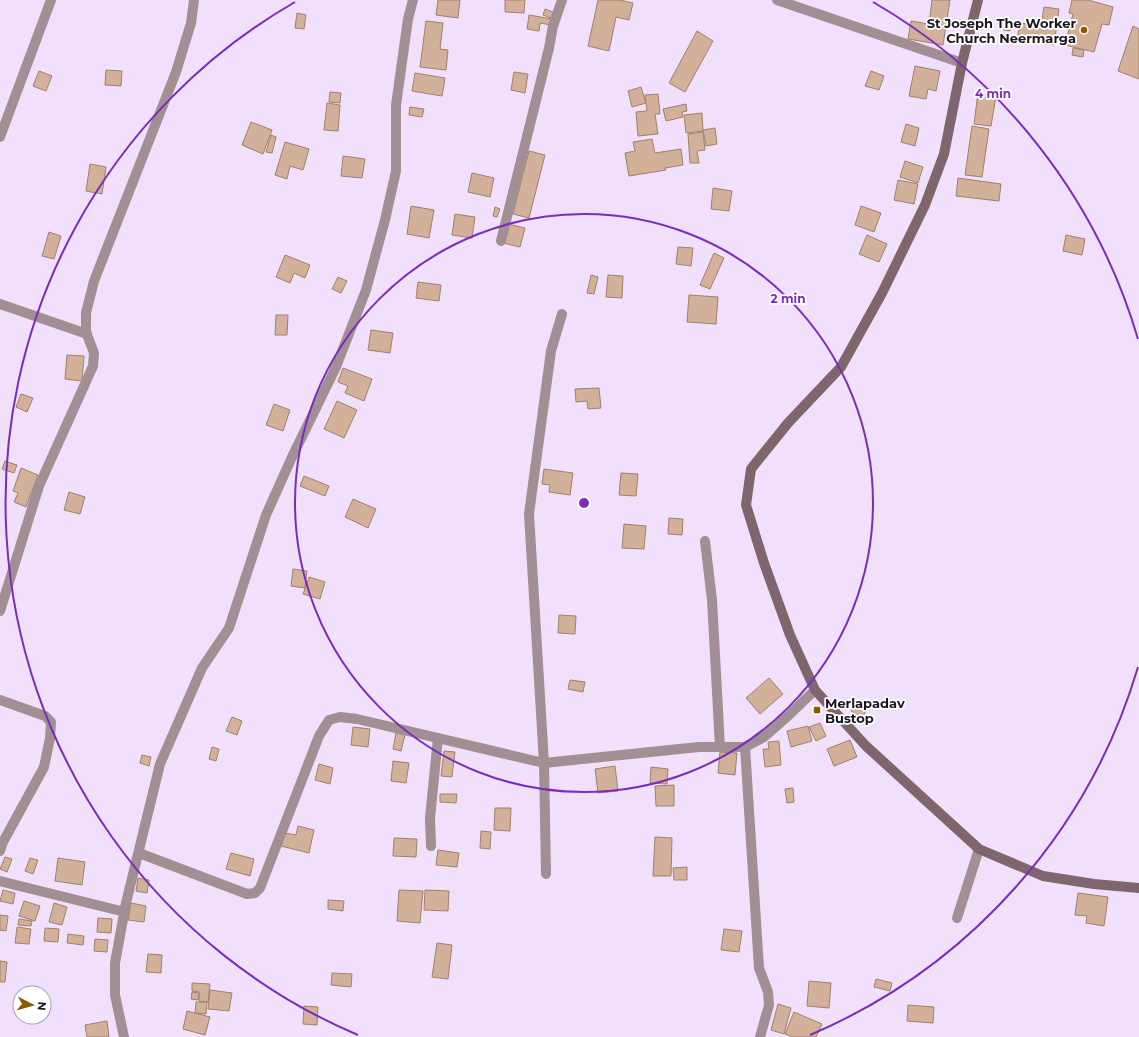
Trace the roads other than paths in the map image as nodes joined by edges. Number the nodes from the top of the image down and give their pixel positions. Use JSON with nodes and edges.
{"nodes":[{"id":1,"x":52,"y":0,"type":"edge"},
{"id":2,"x":194,"y":0,"type":"edge"},
{"id":3,"x":413,"y":0,"type":"edge"},
{"id":4,"x":562,"y":0,"type":"edge"},
{"id":5,"x":777,"y":0,"type":"edge"},
{"id":6,"x":978,"y":0,"type":"edge"},
{"id":7,"x":962,"y":62,"type":"junction"},
{"id":8,"x":0,"y":137,"type":"edge"},
{"id":9,"x":501,"y":241,"type":"dead end"},
{"id":10,"x":0,"y":304,"type":"edge"},
{"id":11,"x":562,"y":314,"type":"dead end"},
{"id":12,"x":87,"y":334,"type":"junction"},
{"id":13,"x":705,"y":541,"type":"dead end"},
{"id":14,"x":0,"y":611,"type":"edge"},
{"id":15,"x":815,"y":690,"type":"junction"},
{"id":16,"x":0,"y":700,"type":"edge"},
{"id":17,"x":438,"y":738,"type":"junction"},
{"id":18,"x":720,"y":747,"type":"junction"},
{"id":19,"x":745,"y":747,"type":"junction"},
{"id":20,"x":544,"y":763,"type":"junction"},
{"id":21,"x":431,"y":846,"type":"dead end"},
{"id":22,"x":979,"y":849,"type":"junction"},
{"id":23,"x":0,"y":851,"type":"edge"},
{"id":24,"x":140,"y":853,"type":"junction"},
{"id":25,"x":546,"y":874,"type":"dead end"},
{"id":26,"x":0,"y":881,"type":"edge"},
{"id":27,"x":1139,"y":888,"type":"edge"},
{"id":28,"x":125,"y":912,"type":"junction"},
{"id":29,"x":957,"y":918,"type":"dead end"},
{"id":30,"x":124,"y":1037,"type":"edge"},
{"id":31,"x":760,"y":1037,"type":"edge"}],
"edges":[{"from":1,"to":8,"type":"street"},
{"from":2,"to":12,"type":"street"},
{"from":3,"to":24,"type":"street"},
{"from":4,"to":9,"type":"street"},
{"from":5,"to":7,"type":"street"},
{"from":6,"to":7,"type":"main road"},
{"from":7,"to":15,"type":"main road"},
{"from":10,"to":12,"type":"street"},
{"from":11,"to":20,"type":"street"},
{"from":12,"to":14,"type":"street"},
{"from":13,"to":18,"type":"street"},
{"from":15,"to":19,"type":"street"},
{"from":15,"to":22,"type":"main road"},
{"from":16,"to":23,"type":"street"},
{"from":17,"to":20,"type":"street"},
{"from":17,"to":21,"type":"street"},
{"from":17,"to":24,"type":"street"},
{"from":18,"to":19,"type":"street"},
{"from":18,"to":20,"type":"street"},
{"from":19,"to":31,"type":"street"},
{"from":20,"to":25,"type":"street"},
{"from":22,"to":27,"type":"main road"},
{"from":22,"to":29,"type":"street"},
{"from":24,"to":28,"type":"street"},
{"from":26,"to":28,"type":"street"},
{"from":28,"to":30,"type":"street"}]}
